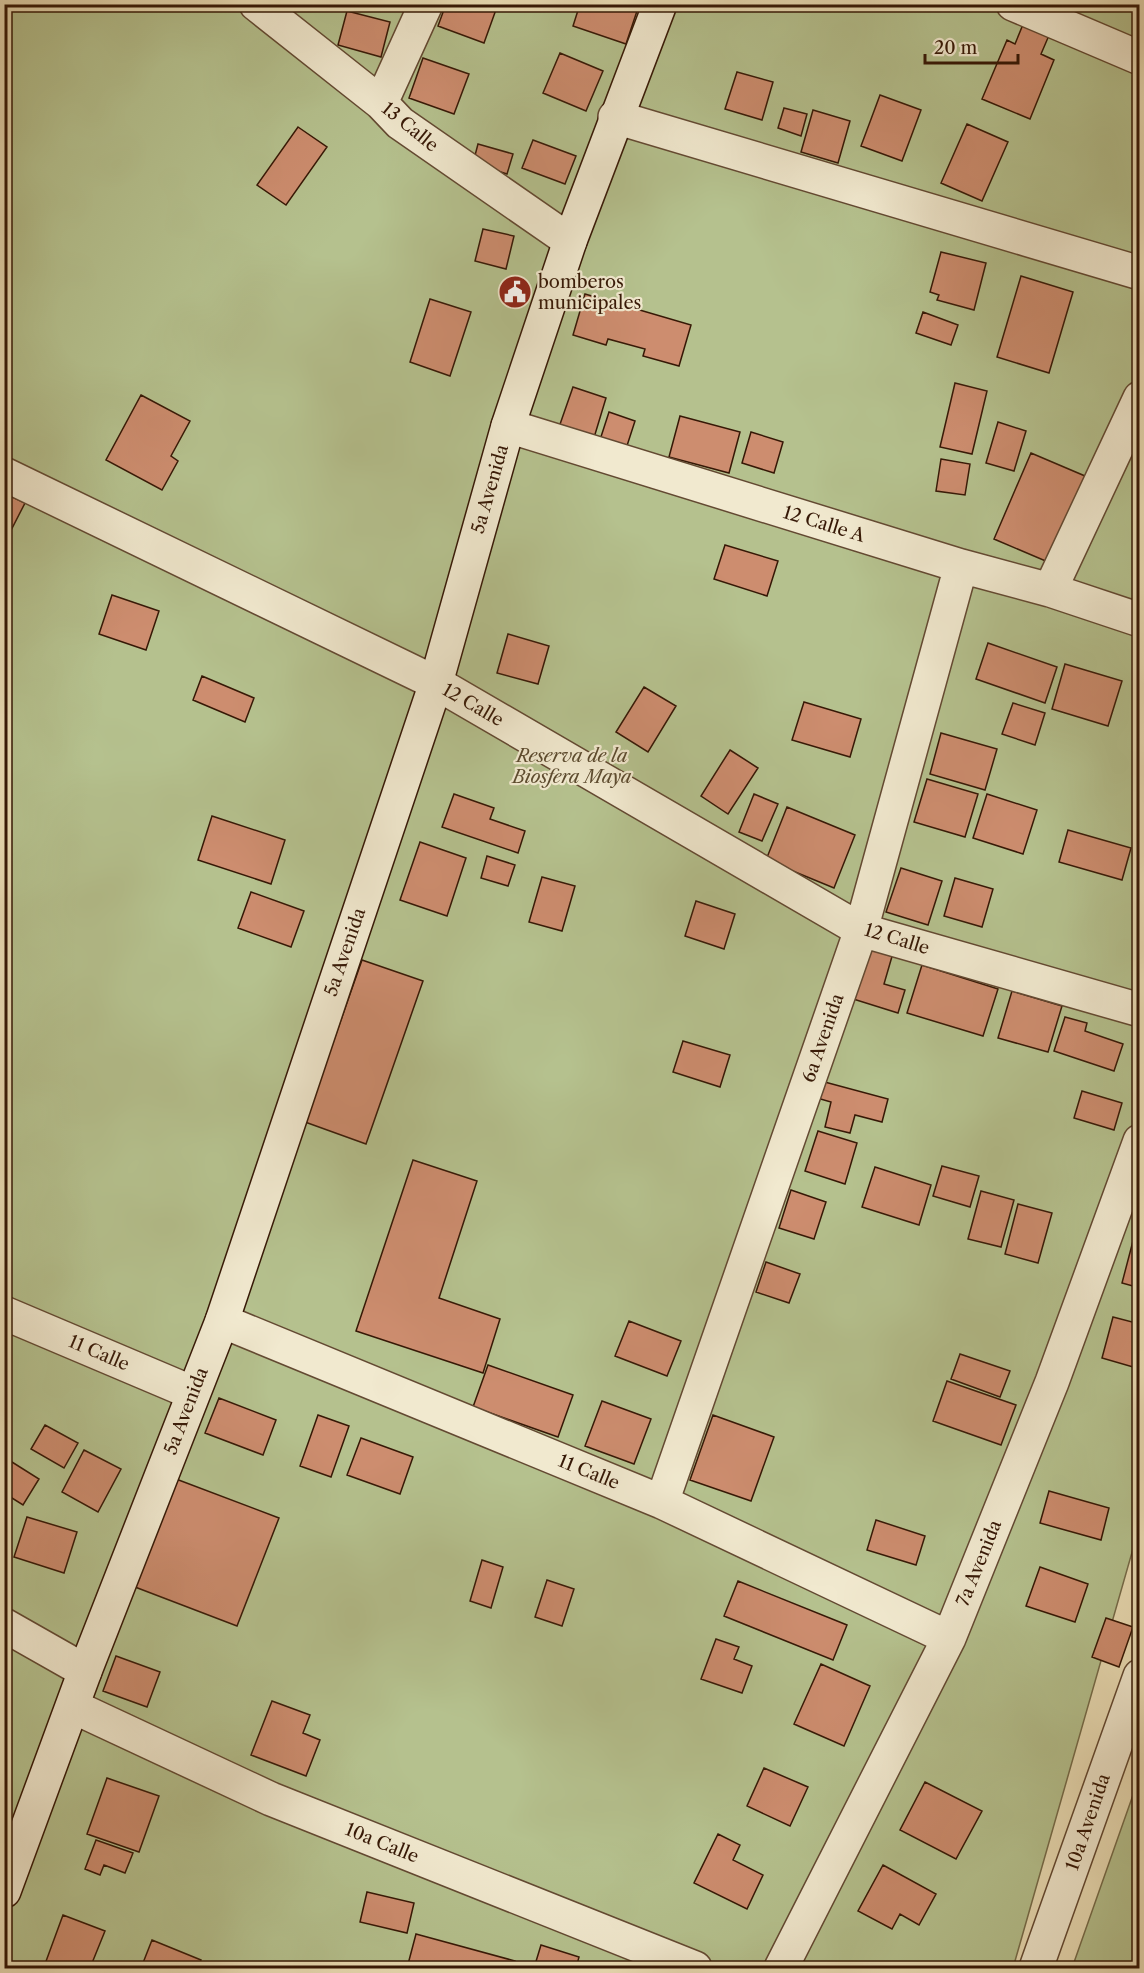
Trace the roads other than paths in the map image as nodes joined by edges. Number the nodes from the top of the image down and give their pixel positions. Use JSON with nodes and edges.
{"nodes":[{"id":1,"x":256,"y":4,"type":"edge"},
{"id":2,"x":426,"y":4,"type":"edge"},
{"id":3,"x":660,"y":4,"type":"edge"},
{"id":4,"x":1013,"y":4,"type":"edge"},
{"id":5,"x":1140,"y":58,"type":"edge"},
{"id":6,"x":381,"y":104,"type":"junction"},
{"id":7,"x":615,"y":117,"type":"junction"},
{"id":8,"x":570,"y":241,"type":"junction"},
{"id":9,"x":1140,"y":273,"type":"edge"},
{"id":10,"x":1140,"y":398,"type":"edge"},
{"id":11,"x":508,"y":426,"type":"junction"},
{"id":12,"x":4,"y":474,"type":"edge"},
{"id":13,"x":961,"y":566,"type":"junction"},
{"id":14,"x":1050,"y":590,"type":"junction"},
{"id":15,"x":1140,"y":621,"type":"edge"},
{"id":16,"x":436,"y":683,"type":"junction"},
{"id":17,"x":861,"y":930,"type":"junction"},
{"id":18,"x":1140,"y":1010,"type":"edge"},
{"id":19,"x":1140,"y":1141,"type":"edge"},
{"id":20,"x":4,"y":1313,"type":"edge"},
{"id":21,"x":222,"y":1321,"type":"junction"},
{"id":22,"x":193,"y":1393,"type":"junction"},
{"id":23,"x":662,"y":1502,"type":"junction"},
{"id":24,"x":4,"y":1626,"type":"edge"},
{"id":25,"x":949,"y":1638,"type":"junction"},
{"id":26,"x":85,"y":1671,"type":"junction"},
{"id":27,"x":1140,"y":1676,"type":"edge"},
{"id":28,"x":74,"y":1707,"type":"junction"},
{"id":29,"x":4,"y":1891,"type":"edge"},
{"id":30,"x":695,"y":1968,"type":"edge"},
{"id":31,"x":780,"y":1968,"type":"edge"},
{"id":32,"x":1036,"y":1968,"type":"edge"}],
"edges":[{"from":1,"to":6,"type":"street","name":"13 Calle"},
{"from":2,"to":6,"type":"street"},
{"from":3,"to":7,"type":"street","name":"5a Avenida"},
{"from":4,"to":5,"type":"street"},
{"from":6,"to":8,"type":"street","name":"13 Calle"},
{"from":7,"to":8,"type":"street","name":"5a Avenida"},
{"from":7,"to":9,"type":"street"},
{"from":8,"to":11,"type":"street","name":"5a Avenida"},
{"from":10,"to":14,"type":"street"},
{"from":11,"to":13,"type":"street","name":"12 Calle A"},
{"from":11,"to":16,"type":"street","name":"5a Avenida"},
{"from":12,"to":16,"type":"street","name":"12 Calle"},
{"from":13,"to":14,"type":"street","name":"12 Calle A"},
{"from":13,"to":17,"type":"street","name":"6a Avenida"},
{"from":14,"to":15,"type":"street","name":"12 Calle A"},
{"from":16,"to":17,"type":"street","name":"12 Calle"},
{"from":16,"to":21,"type":"street","name":"5a Avenida"},
{"from":17,"to":18,"type":"street","name":"12 Calle"},
{"from":17,"to":23,"type":"street","name":"6a Avenida"},
{"from":19,"to":25,"type":"street","name":"7a Avenida"},
{"from":20,"to":22,"type":"street","name":"11 Calle"},
{"from":21,"to":22,"type":"street","name":"5a Avenida"},
{"from":21,"to":23,"type":"street","name":"11 Calle"},
{"from":22,"to":26,"type":"street","name":"5a Avenida"},
{"from":23,"to":25,"type":"street","name":"11 Calle"},
{"from":24,"to":26,"type":"street"},
{"from":25,"to":31,"type":"street","name":"7a Avenida"},
{"from":26,"to":28,"type":"street","name":"5a Avenida"},
{"from":27,"to":32,"type":"street","name":"10a Avenida"},
{"from":28,"to":29,"type":"street","name":"5a Avenida"},
{"from":28,"to":30,"type":"street","name":"10a Calle"}]}
